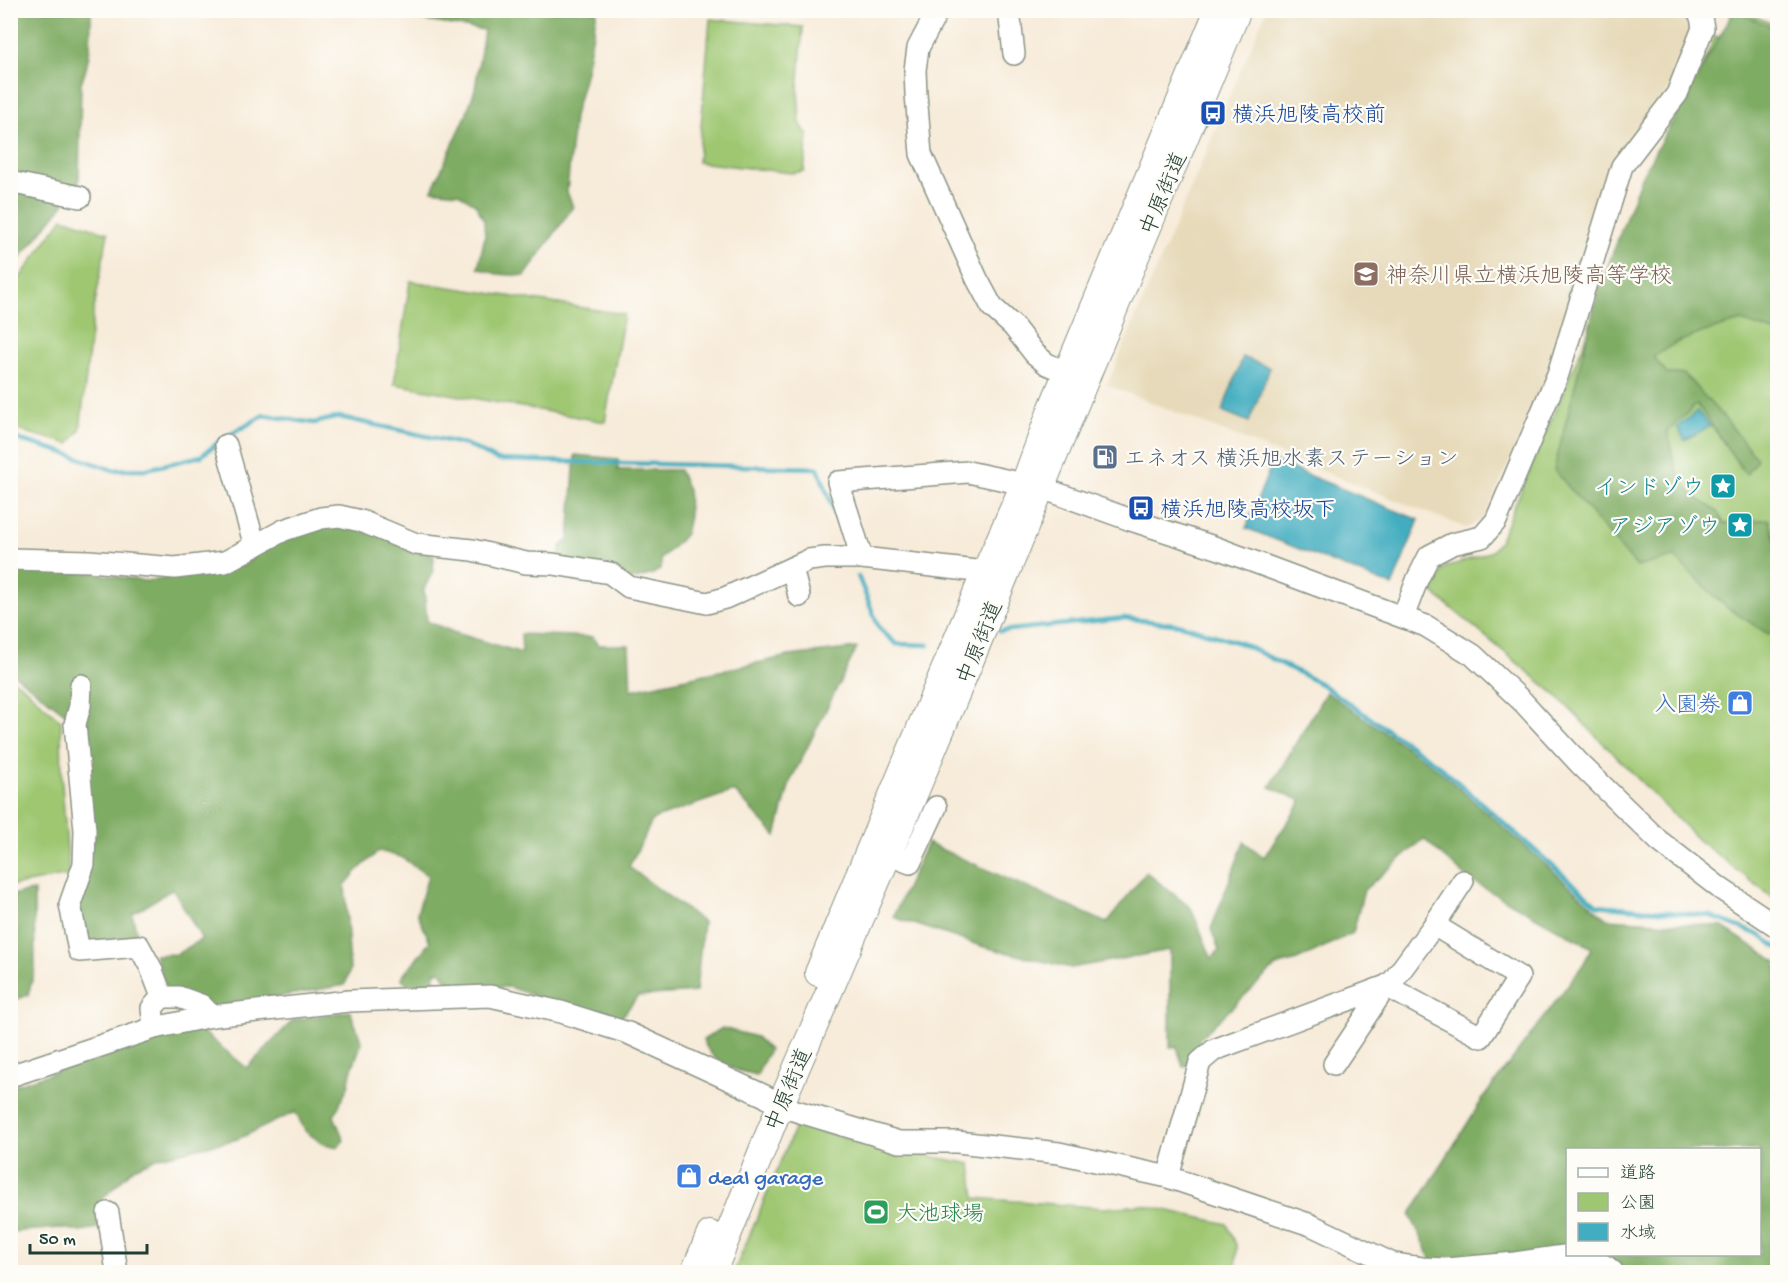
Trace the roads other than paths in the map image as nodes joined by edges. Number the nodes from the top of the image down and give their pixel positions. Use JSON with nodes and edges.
{"nodes":[{"id":1,"x":938,"y":10,"type":"edge"},
{"id":2,"x":1009,"y":10,"type":"edge"},
{"id":3,"x":1218,"y":10,"type":"edge"},
{"id":4,"x":1238,"y":10,"type":"edge"},
{"id":5,"x":1697,"y":10,"type":"edge"},
{"id":6,"x":1014,"y":54,"type":"dead end"},
{"id":7,"x":10,"y":182,"type":"edge"},
{"id":8,"x":80,"y":197,"type":"dead end"},
{"id":9,"x":1068,"y":373,"type":"junction"},
{"id":10,"x":226,"y":445,"type":"dead end"},
{"id":11,"x":1033,"y":486,"type":"junction"},
{"id":12,"x":255,"y":546,"type":"junction"},
{"id":13,"x":862,"y":558,"type":"junction"},
{"id":14,"x":10,"y":559,"type":"edge"},
{"id":15,"x":792,"y":568,"type":"junction"},
{"id":16,"x":985,"y":572,"type":"junction"},
{"id":17,"x":800,"y":596,"type":"dead end"},
{"id":18,"x":1403,"y":617,"type":"junction"},
{"id":19,"x":81,"y":685,"type":"dead end"},
{"id":20,"x":936,"y":807,"type":"dead end"},
{"id":21,"x":888,"y":854,"type":"junction"},
{"id":22,"x":1463,"y":881,"type":"dead end"},
{"id":23,"x":1434,"y":925,"type":"junction"},
{"id":24,"x":1778,"y":927,"type":"edge"},
{"id":25,"x":1386,"y":986,"type":"junction"},
{"id":26,"x":162,"y":997,"type":"junction"},
{"id":27,"x":212,"y":1016,"type":"junction"},
{"id":28,"x":154,"y":1028,"type":"junction"},
{"id":29,"x":1334,"y":1064,"type":"dead end"},
{"id":30,"x":10,"y":1076,"type":"edge"},
{"id":31,"x":772,"y":1101,"type":"junction"},
{"id":32,"x":1168,"y":1177,"type":"junction"},
{"id":33,"x":108,"y":1213,"type":"dead end"},
{"id":34,"x":1566,"y":1256,"type":"edge"},
{"id":35,"x":1577,"y":1256,"type":"edge"},
{"id":36,"x":1393,"y":1268,"type":"edge"},
{"id":37,"x":117,"y":1272,"type":"edge"},
{"id":38,"x":694,"y":1272,"type":"edge"},
{"id":39,"x":713,"y":1272,"type":"edge"},
{"id":40,"x":1612,"y":1272,"type":"edge"}],
"edges":[{"from":1,"to":9,"type":"street"},
{"from":2,"to":6,"type":"street"},
{"from":3,"to":9,"type":"main road","name":"中原街道"},
{"from":4,"to":11,"type":"main road","name":"中原街道"},
{"from":5,"to":18,"type":"street"},
{"from":7,"to":8,"type":"street"},
{"from":9,"to":11,"type":"main road","name":"中原街道"},
{"from":10,"to":12,"type":"street"},
{"from":11,"to":13,"type":"street"},
{"from":11,"to":16,"type":"main road","name":"中原街道"},
{"from":11,"to":18,"type":"street"},
{"from":11,"to":21,"type":"main road","name":"中原街道"},
{"from":12,"to":14,"type":"street"},
{"from":12,"to":15,"type":"street"},
{"from":13,"to":15,"type":"street"},
{"from":13,"to":16,"type":"street"},
{"from":15,"to":17,"type":"street"},
{"from":16,"to":31,"type":"main road","name":"中原街道"},
{"from":18,"to":24,"type":"street"},
{"from":19,"to":26,"type":"street"},
{"from":20,"to":21,"type":"street"},
{"from":21,"to":31,"type":"main road","name":"中原街道"},
{"from":22,"to":23,"type":"street"},
{"from":23,"to":25,"type":"street"},
{"from":23,"to":25,"type":"street"},
{"from":25,"to":29,"type":"street"},
{"from":25,"to":32,"type":"street"},
{"from":26,"to":27,"type":"street"},
{"from":26,"to":28,"type":"street"},
{"from":27,"to":28,"type":"street"},
{"from":27,"to":31,"type":"street"},
{"from":28,"to":30,"type":"street"},
{"from":31,"to":32,"type":"street"},
{"from":31,"to":38,"type":"main road","name":"中原街道"},
{"from":31,"to":39,"type":"main road","name":"中原街道"},
{"from":32,"to":36,"type":"street"},
{"from":33,"to":37,"type":"street"},
{"from":34,"to":36,"type":"street"},
{"from":35,"to":40,"type":"street"}]}
